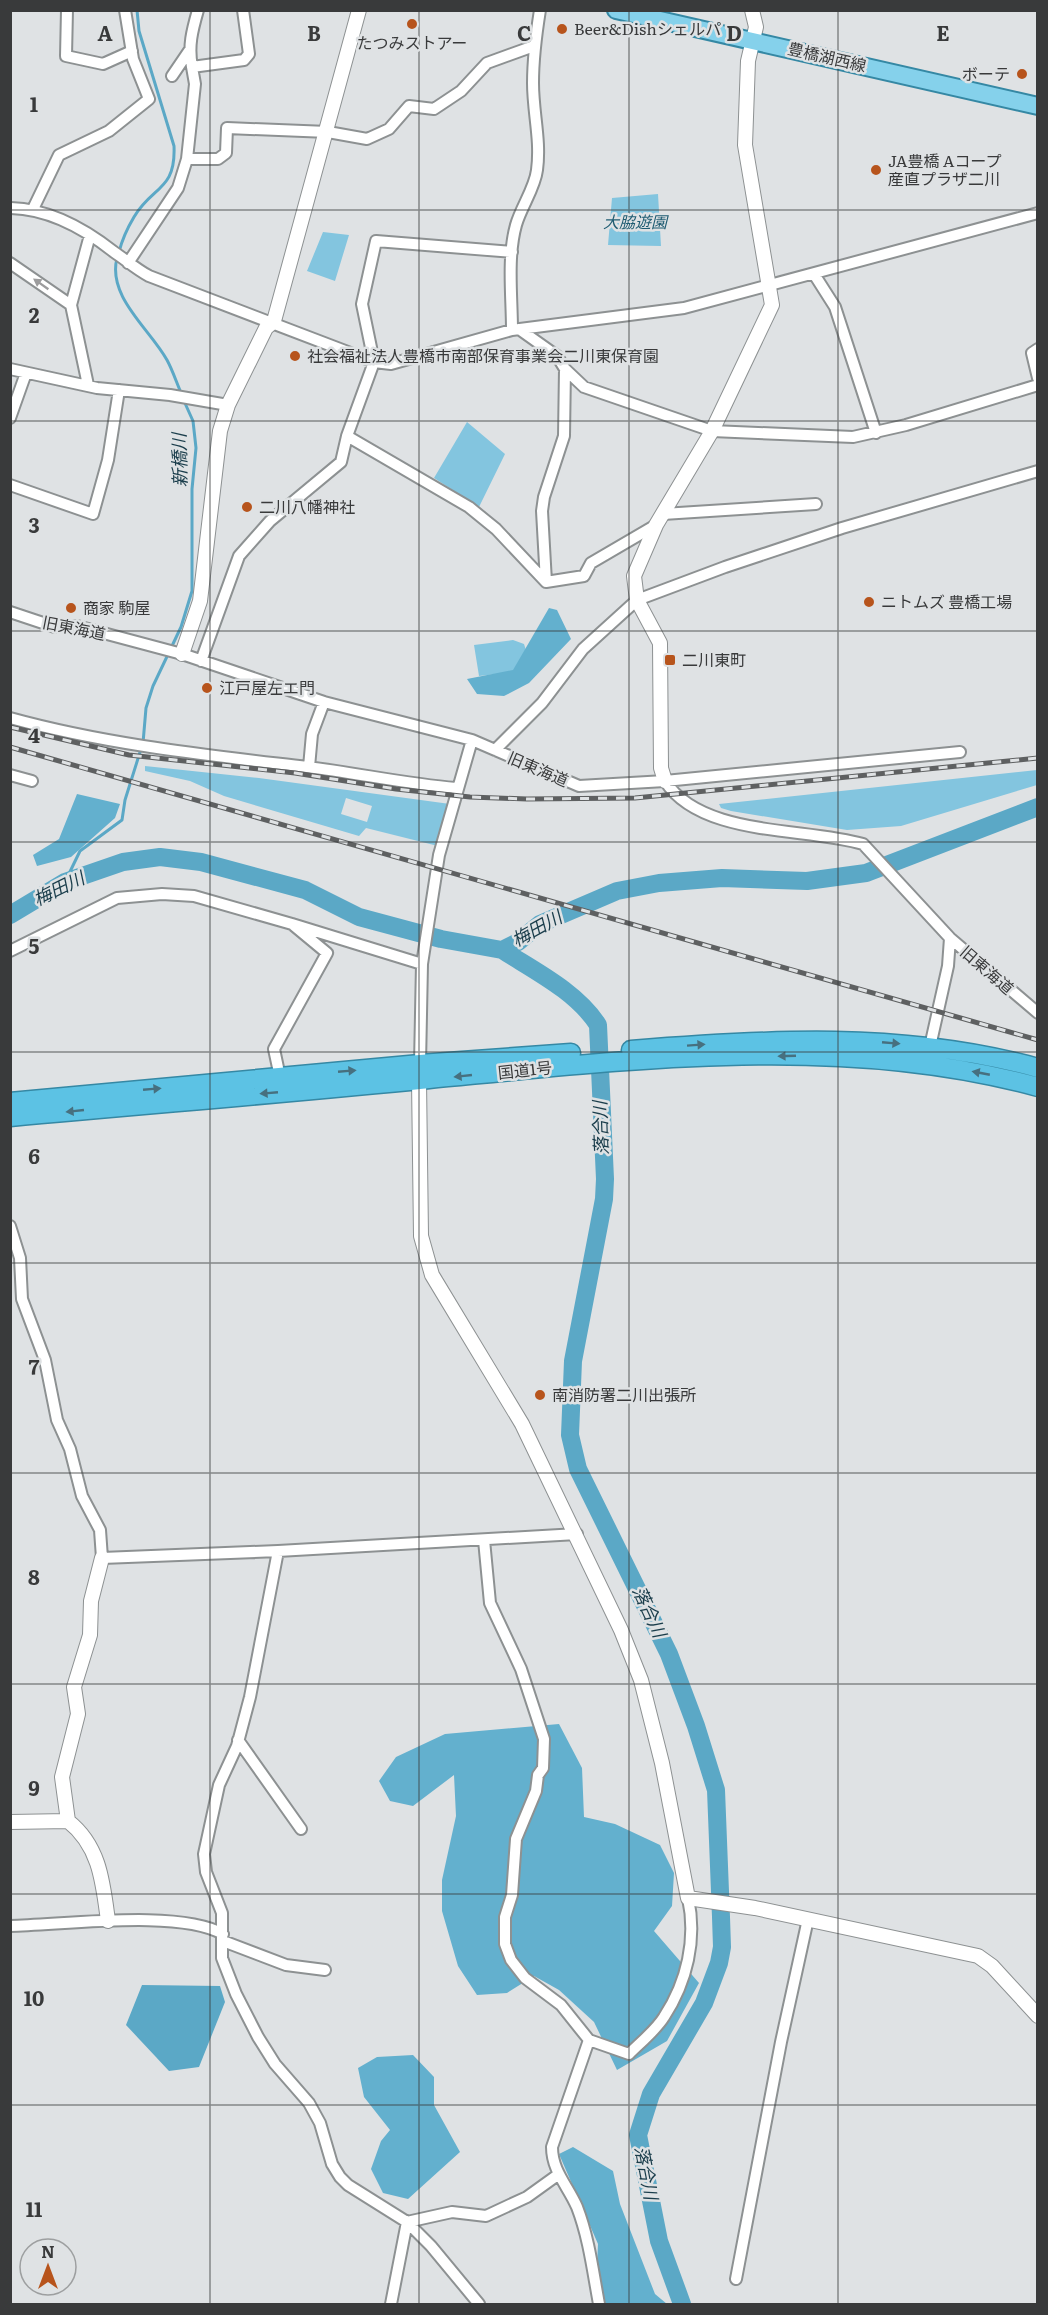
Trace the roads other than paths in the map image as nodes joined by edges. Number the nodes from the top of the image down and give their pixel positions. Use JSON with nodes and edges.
{"nodes":[{"id":1,"x":67,"y":10,"type":"edge"},
{"id":2,"x":125,"y":10,"type":"edge"},
{"id":3,"x":198,"y":10,"type":"edge"},
{"id":4,"x":243,"y":10,"type":"edge"},
{"id":5,"x":359,"y":10,"type":"edge"},
{"id":6,"x":540,"y":10,"type":"edge"},
{"id":7,"x":616,"y":10,"type":"edge"},
{"id":8,"x":752,"y":10,"type":"edge"},
{"id":9,"x":755,"y":40,"type":"junction"},
{"id":10,"x":534,"y":46,"type":"junction"},
{"id":11,"x":132,"y":51,"type":"junction"},
{"id":12,"x":189,"y":51,"type":"junction"},
{"id":13,"x":192,"y":67,"type":"junction"},
{"id":14,"x":172,"y":76,"type":"dead end"},
{"id":15,"x":1038,"y":106,"type":"edge"},
{"id":16,"x":328,"y":132,"type":"junction"},
{"id":17,"x":187,"y":159,"type":"junction"},
{"id":18,"x":11,"y":208,"type":"edge"},
{"id":19,"x":33,"y":209,"type":"junction"},
{"id":20,"x":1038,"y":213,"type":"edge"},
{"id":21,"x":90,"y":235,"type":"junction"},
{"id":22,"x":512,"y":252,"type":"junction"},
{"id":23,"x":127,"y":262,"type":"junction"},
{"id":24,"x":10,"y":263,"type":"edge"},
{"id":25,"x":814,"y":274,"type":"junction"},
{"id":26,"x":770,"y":286,"type":"junction"},
{"id":27,"x":71,"y":305,"type":"junction"},
{"id":28,"x":271,"y":324,"type":"junction"},
{"id":29,"x":516,"y":330,"type":"junction"},
{"id":30,"x":1038,"y":349,"type":"edge"},
{"id":31,"x":374,"y":362,"type":"junction"},
{"id":32,"x":10,"y":369,"type":"edge"},
{"id":33,"x":565,"y":369,"type":"junction"},
{"id":34,"x":26,"y":373,"type":"junction"},
{"id":35,"x":1038,"y":378,"type":"edge"},
{"id":36,"x":88,"y":385,"type":"junction"},
{"id":37,"x":1038,"y":385,"type":"edge"},
{"id":38,"x":119,"y":390,"type":"junction"},
{"id":39,"x":228,"y":405,"type":"junction"},
{"id":40,"x":10,"y":418,"type":"edge"},
{"id":41,"x":712,"y":431,"type":"junction"},
{"id":42,"x":876,"y":432,"type":"junction"},
{"id":43,"x":347,"y":435,"type":"junction"},
{"id":44,"x":1038,"y":471,"type":"edge"},
{"id":45,"x":10,"y":485,"type":"edge"},
{"id":46,"x":816,"y":504,"type":"dead end"},
{"id":47,"x":659,"y":520,"type":"junction"},
{"id":48,"x":546,"y":582,"type":"junction"},
{"id":49,"x":637,"y":600,"type":"junction"},
{"id":50,"x":10,"y":612,"type":"edge"},
{"id":51,"x":179,"y":653,"type":"junction"},
{"id":52,"x":201,"y":661,"type":"junction"},
{"id":53,"x":324,"y":702,"type":"junction"},
{"id":54,"x":10,"y":718,"type":"edge"},
{"id":55,"x":472,"y":740,"type":"junction"},
{"id":56,"x":495,"y":750,"type":"junction"},
{"id":57,"x":960,"y":752,"type":"dead end"},
{"id":58,"x":309,"y":767,"type":"junction"},
{"id":59,"x":10,"y":775,"type":"edge"},
{"id":60,"x":32,"y":781,"type":"dead end"},
{"id":61,"x":665,"y":781,"type":"junction"},
{"id":62,"x":456,"y":788,"type":"junction"},
{"id":63,"x":292,"y":924,"type":"junction"},
{"id":64,"x":950,"y":938,"type":"junction"},
{"id":65,"x":10,"y":951,"type":"edge"},
{"id":66,"x":422,"y":962,"type":"junction"},
{"id":67,"x":1038,"y":1013,"type":"edge"},
{"id":68,"x":928,"y":1055,"type":"junction"},
{"id":69,"x":1038,"y":1068,"type":"edge"},
{"id":70,"x":419,"y":1072,"type":"junction"},
{"id":71,"x":280,"y":1077,"type":"junction"},
{"id":72,"x":1038,"y":1088,"type":"edge"},
{"id":73,"x":10,"y":1101,"type":"edge"},
{"id":74,"x":10,"y":1118,"type":"edge"},
{"id":75,"x":10,"y":1226,"type":"edge"},
{"id":76,"x":577,"y":1534,"type":"junction"},
{"id":77,"x":484,"y":1539,"type":"junction"},
{"id":78,"x":278,"y":1551,"type":"junction"},
{"id":79,"x":102,"y":1558,"type":"junction"},
{"id":80,"x":238,"y":1740,"type":"junction"},
{"id":81,"x":68,"y":1821,"type":"junction"},
{"id":82,"x":10,"y":1822,"type":"edge"},
{"id":83,"x":302,"y":1829,"type":"dead end"},
{"id":84,"x":688,"y":1898,"type":"junction"},
{"id":85,"x":808,"y":1920,"type":"junction"},
{"id":86,"x":108,"y":1921,"type":"junction"},
{"id":87,"x":10,"y":1926,"type":"edge"},
{"id":88,"x":223,"y":1938,"type":"junction"},
{"id":89,"x":325,"y":1970,"type":"dead end"},
{"id":90,"x":1038,"y":2016,"type":"edge"},
{"id":91,"x":589,"y":2040,"type":"junction"},
{"id":92,"x":558,"y":2174,"type":"junction"},
{"id":93,"x":407,"y":2222,"type":"junction"},
{"id":94,"x":736,"y":2278,"type":"dead end"},
{"id":95,"x":391,"y":2304,"type":"edge"},
{"id":96,"x":479,"y":2304,"type":"edge"},
{"id":97,"x":599,"y":2304,"type":"edge"}],
"edges":[{"from":1,"to":11,"type":"street"},
{"from":2,"to":11,"type":"street"},
{"from":3,"to":12,"type":"street"},
{"from":4,"to":13,"type":"street"},
{"from":5,"to":16,"type":"street"},
{"from":6,"to":10,"type":"street"},
{"from":7,"to":9,"type":"main road","name":"豊橋湖西線"},
{"from":8,"to":9,"type":"street"},
{"from":9,"to":15,"type":"main road","name":"豊橋湖西線"},
{"from":9,"to":26,"type":"street"},
{"from":10,"to":16,"type":"street"},
{"from":10,"to":22,"type":"street"},
{"from":11,"to":19,"type":"street"},
{"from":12,"to":13,"type":"street"},
{"from":12,"to":14,"type":"street"},
{"from":13,"to":17,"type":"street"},
{"from":16,"to":17,"type":"street"},
{"from":16,"to":28,"type":"street"},
{"from":17,"to":23,"type":"street"},
{"from":18,"to":19,"type":"street"},
{"from":19,"to":21,"type":"street"},
{"from":20,"to":25,"type":"street"},
{"from":21,"to":23,"type":"street"},
{"from":21,"to":27,"type":"street"},
{"from":22,"to":29,"type":"street"},
{"from":22,"to":31,"type":"street"},
{"from":23,"to":28,"type":"street"},
{"from":27,"to":24,"type":"street","one_way":true},
{"from":25,"to":26,"type":"street"},
{"from":25,"to":42,"type":"street"},
{"from":26,"to":29,"type":"street"},
{"from":26,"to":41,"type":"street"},
{"from":27,"to":36,"type":"street"},
{"from":28,"to":31,"type":"street"},
{"from":28,"to":39,"type":"street"},
{"from":29,"to":31,"type":"street"},
{"from":29,"to":33,"type":"street"},
{"from":30,"to":35,"type":"street"},
{"from":31,"to":43,"type":"street"},
{"from":32,"to":34,"type":"street"},
{"from":33,"to":41,"type":"street"},
{"from":33,"to":48,"type":"street"},
{"from":34,"to":36,"type":"street"},
{"from":34,"to":40,"type":"street"},
{"from":36,"to":38,"type":"street"},
{"from":37,"to":42,"type":"street"},
{"from":38,"to":39,"type":"street"},
{"from":38,"to":45,"type":"street"},
{"from":39,"to":51,"type":"street"},
{"from":41,"to":42,"type":"street"},
{"from":41,"to":47,"type":"street"},
{"from":43,"to":48,"type":"street"},
{"from":43,"to":52,"type":"street"},
{"from":44,"to":49,"type":"street"},
{"from":46,"to":47,"type":"street"},
{"from":47,"to":48,"type":"street"},
{"from":47,"to":49,"type":"street"},
{"from":49,"to":56,"type":"street"},
{"from":49,"to":61,"type":"street"},
{"from":50,"to":51,"type":"street","name":"旧東海道"},
{"from":51,"to":52,"type":"street","name":"旧東海道"},
{"from":52,"to":53,"type":"street","name":"旧東海道"},
{"from":53,"to":55,"type":"street","name":"旧東海道"},
{"from":53,"to":58,"type":"street"},
{"from":54,"to":58,"type":"street"},
{"from":55,"to":56,"type":"street","name":"旧東海道"},
{"from":55,"to":62,"type":"street"},
{"from":56,"to":61,"type":"street","name":"旧東海道"},
{"from":57,"to":61,"type":"street"},
{"from":58,"to":62,"type":"street"},
{"from":59,"to":60,"type":"street"},
{"from":61,"to":64,"type":"street","name":"旧東海道"},
{"from":62,"to":66,"type":"street"},
{"from":63,"to":65,"type":"street"},
{"from":63,"to":66,"type":"street"},
{"from":63,"to":71,"type":"street"},
{"from":64,"to":67,"type":"street","name":"旧東海道"},
{"from":64,"to":68,"type":"street"},
{"from":66,"to":70,"type":"street"},
{"from":68,"to":69,"type":"highway","name":"国道1号"},
{"from":68,"to":70,"type":"highway","name":"国道1号"},
{"from":72,"to":68,"type":"highway","name":"国道1号","one_way":true},
{"from":71,"to":70,"type":"highway","name":"国道1号","one_way":true},
{"from":70,"to":74,"type":"highway","name":"国道1号","one_way":true},
{"from":70,"to":76,"type":"street"},
{"from":73,"to":71,"type":"highway","name":"国道1号","one_way":true},
{"from":75,"to":79,"type":"street"},
{"from":76,"to":77,"type":"street"},
{"from":76,"to":84,"type":"street"},
{"from":77,"to":78,"type":"street"},
{"from":77,"to":91,"type":"street"},
{"from":78,"to":79,"type":"street"},
{"from":78,"to":80,"type":"street"},
{"from":79,"to":81,"type":"street"},
{"from":80,"to":83,"type":"street"},
{"from":80,"to":88,"type":"street"},
{"from":81,"to":82,"type":"street"},
{"from":81,"to":86,"type":"street"},
{"from":84,"to":85,"type":"street"},
{"from":84,"to":91,"type":"street"},
{"from":85,"to":90,"type":"street"},
{"from":85,"to":94,"type":"street"},
{"from":86,"to":87,"type":"street"},
{"from":86,"to":88,"type":"street"},
{"from":88,"to":89,"type":"street"},
{"from":88,"to":93,"type":"street"},
{"from":91,"to":92,"type":"street"},
{"from":92,"to":93,"type":"street"},
{"from":92,"to":97,"type":"street"},
{"from":93,"to":95,"type":"street"},
{"from":93,"to":96,"type":"street"}]}
